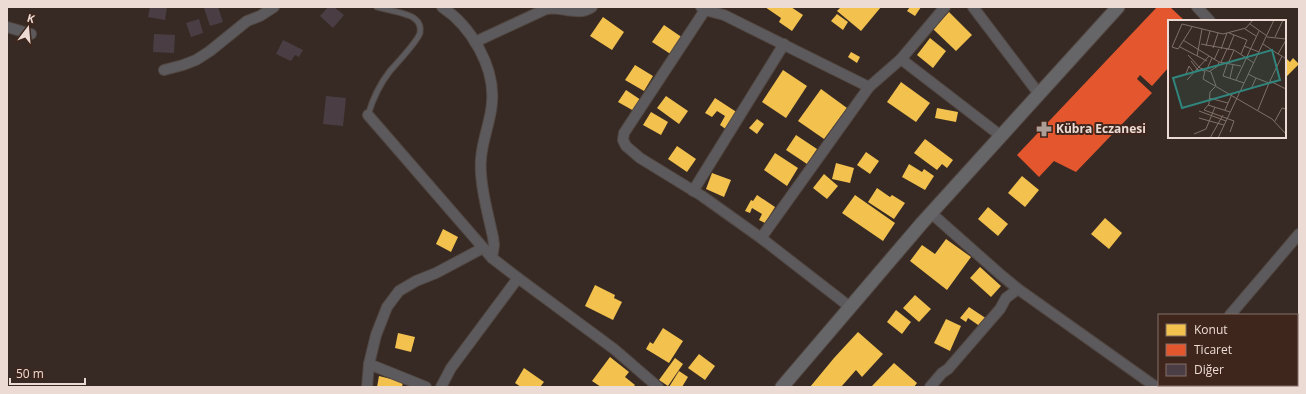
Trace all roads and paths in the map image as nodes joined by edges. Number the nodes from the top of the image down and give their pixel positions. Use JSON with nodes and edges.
{"nodes":[{"id":1,"x":274,"y":7,"type":"edge"},
{"id":2,"x":377,"y":7,"type":"edge"},
{"id":3,"x":443,"y":7,"type":"edge"},
{"id":4,"x":592,"y":7,"type":"edge"},
{"id":5,"x":945,"y":7,"type":"edge"},
{"id":6,"x":972,"y":7,"type":"edge"},
{"id":7,"x":1118,"y":7,"type":"edge"},
{"id":8,"x":1197,"y":7,"type":"edge"},
{"id":9,"x":703,"y":8,"type":"edge"},
{"id":10,"x":727,"y":11,"type":"edge"},
{"id":11,"x":1209,"y":20,"type":"edge"},
{"id":12,"x":7,"y":27,"type":"edge"},
{"id":13,"x":31,"y":34,"type":"dead end"},
{"id":14,"x":475,"y":42,"type":"junction"},
{"id":15,"x":784,"y":44,"type":"junction"},
{"id":16,"x":901,"y":58,"type":"junction"},
{"id":17,"x":164,"y":70,"type":"dead end"},
{"id":18,"x":869,"y":87,"type":"junction"},
{"id":19,"x":1039,"y":94,"type":"junction"},
{"id":20,"x":368,"y":115,"type":"joint"},
{"id":21,"x":1001,"y":136,"type":"junction"},
{"id":22,"x":693,"y":191,"type":"junction"},
{"id":23,"x":931,"y":213,"type":"junction"},
{"id":24,"x":1299,"y":234,"type":"edge"},
{"id":25,"x":761,"y":238,"type":"junction"},
{"id":26,"x":483,"y":248,"type":"junction"},
{"id":27,"x":492,"y":258,"type":"junction"},
{"id":28,"x":518,"y":278,"type":"junction"},
{"id":29,"x":1018,"y":289,"type":"junction"},
{"id":30,"x":850,"y":307,"type":"junction"},
{"id":31,"x":1231,"y":314,"type":"edge"},
{"id":32,"x":368,"y":364,"type":"junction"},
{"id":33,"x":367,"y":387,"type":"edge"},
{"id":34,"x":426,"y":387,"type":"edge"},
{"id":35,"x":441,"y":387,"type":"edge"},
{"id":36,"x":658,"y":387,"type":"edge"},
{"id":37,"x":782,"y":387,"type":"edge"},
{"id":38,"x":930,"y":387,"type":"edge"},
{"id":39,"x":1156,"y":387,"type":"edge"}],
"edges":[{"from":1,"to":17,"type":"street"},
{"from":2,"to":20,"type":"lane"},
{"from":3,"to":14,"type":"street"},
{"from":4,"to":14,"type":"street"},
{"from":5,"to":16,"type":"street"},
{"from":6,"to":19,"type":"street"},
{"from":7,"to":19,"type":"street"},
{"from":8,"to":11,"type":"street"},
{"from":9,"to":10,"type":"street"},
{"from":9,"to":22,"type":"street"},
{"from":10,"to":15,"type":"street"},
{"from":12,"to":13,"type":"street"},
{"from":14,"to":27,"type":"street"},
{"from":15,"to":18,"type":"street"},
{"from":15,"to":22,"type":"street"},
{"from":16,"to":18,"type":"street"},
{"from":16,"to":21,"type":"street"},
{"from":18,"to":25,"type":"street"},
{"from":19,"to":21,"type":"street"},
{"from":20,"to":26,"type":"street"},
{"from":21,"to":23,"type":"street"},
{"from":22,"to":25,"type":"street"},
{"from":23,"to":29,"type":"street"},
{"from":23,"to":30,"type":"street"},
{"from":24,"to":31,"type":"street"},
{"from":25,"to":30,"type":"street"},
{"from":26,"to":27,"type":"street"},
{"from":26,"to":32,"type":"street"},
{"from":27,"to":28,"type":"street"},
{"from":28,"to":35,"type":"street"},
{"from":28,"to":36,"type":"street"},
{"from":29,"to":38,"type":"street"},
{"from":29,"to":39,"type":"street"},
{"from":30,"to":37,"type":"street"},
{"from":32,"to":33,"type":"street"},
{"from":32,"to":34,"type":"street"}]}
